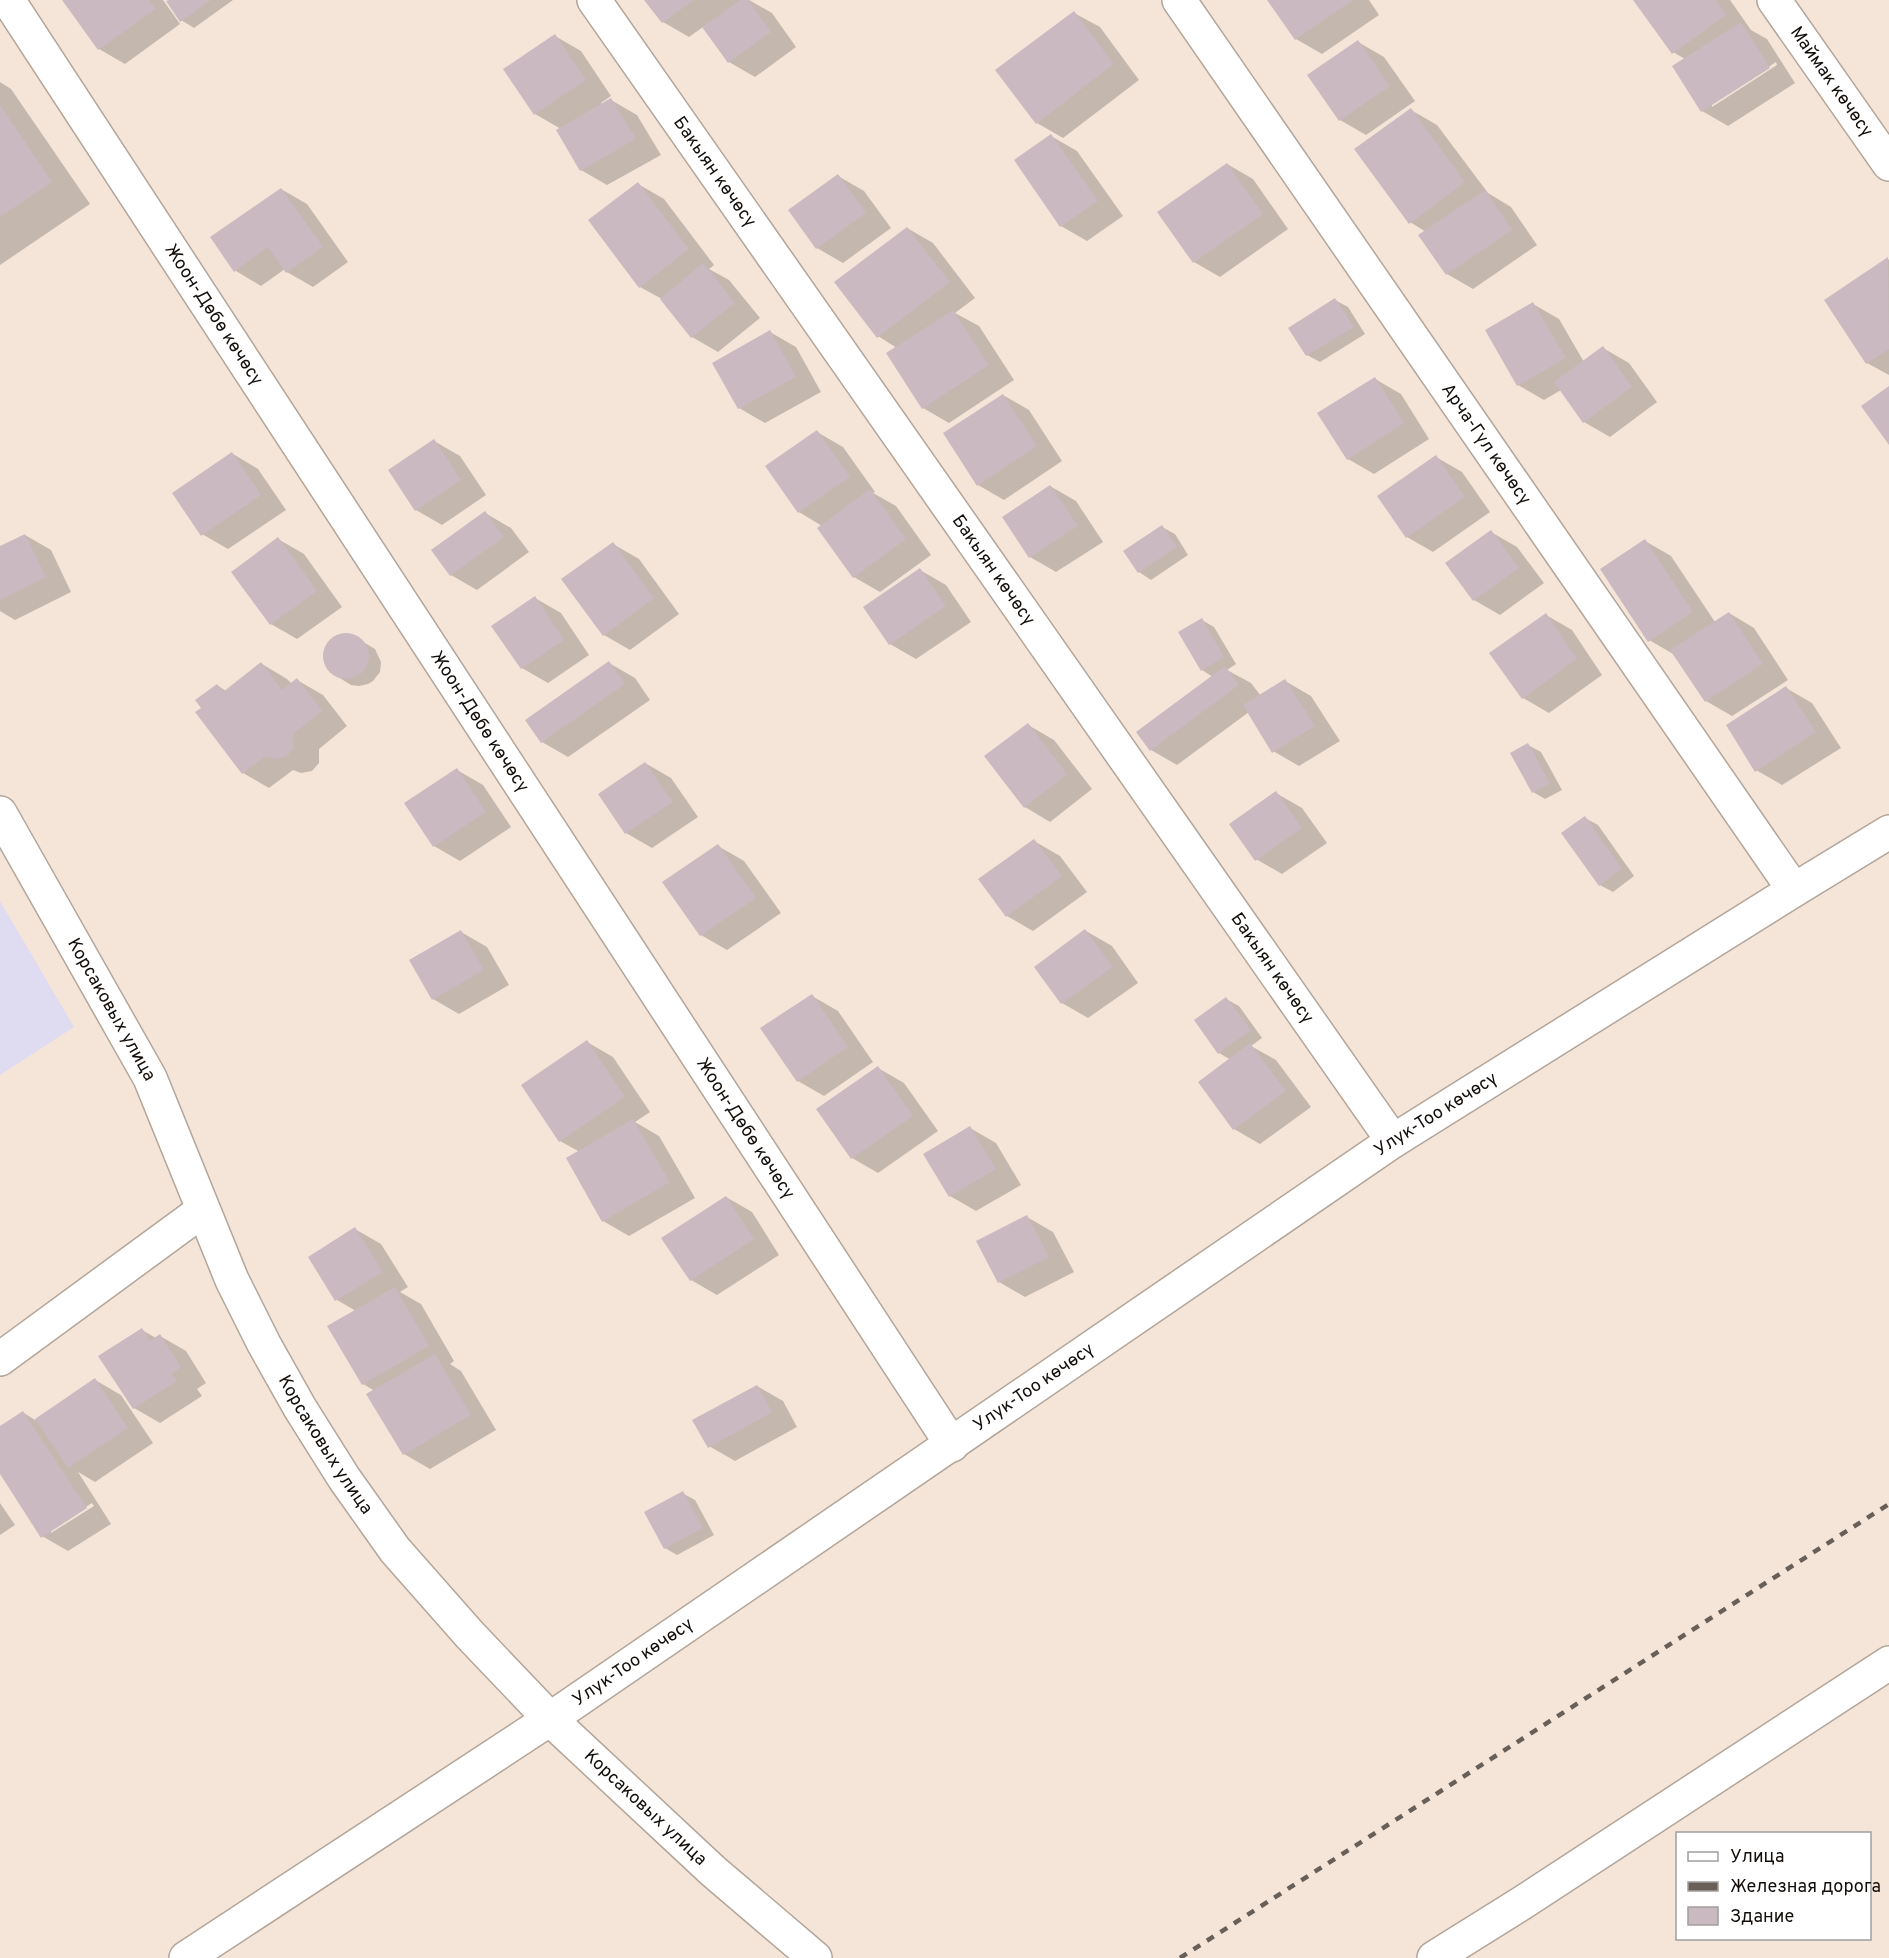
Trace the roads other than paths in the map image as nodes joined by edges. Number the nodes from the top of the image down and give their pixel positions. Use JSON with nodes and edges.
{"nodes":[{"id":1,"x":8,"y":0,"type":"edge"},
{"id":2,"x":594,"y":0,"type":"edge"},
{"id":3,"x":1179,"y":0,"type":"edge"},
{"id":4,"x":1774,"y":0,"type":"edge"},
{"id":5,"x":1889,"y":164,"type":"edge"},
{"id":6,"x":0,"y":813,"type":"edge"},
{"id":7,"x":1889,"y":832,"type":"edge"},
{"id":8,"x":1794,"y":890,"type":"junction"},
{"id":9,"x":1393,"y":1141,"type":"junction"},
{"id":10,"x":203,"y":1210,"type":"junction"},
{"id":11,"x":0,"y":1359,"type":"edge"},
{"id":12,"x":952,"y":1445,"type":"junction"},
{"id":13,"x":1889,"y":1663,"type":"edge"},
{"id":14,"x":550,"y":1719,"type":"junction"},
{"id":15,"x":186,"y":1958,"type":"edge"},
{"id":16,"x":814,"y":1958,"type":"edge"},
{"id":17,"x":1434,"y":1958,"type":"edge"}],
"edges":[{"from":1,"to":12,"type":"street","name":"Жоон-Дөбө көчөсү"},
{"from":2,"to":9,"type":"street","name":"Бакыян көчөсү"},
{"from":3,"to":8,"type":"street","name":"Арча-Гүл көчөсү"},
{"from":4,"to":5,"type":"street","name":"Маймак көчөсү"},
{"from":6,"to":10,"type":"street","name":"Корсаковых улица"},
{"from":7,"to":8,"type":"street","name":"Улук-Тоо көчөсү"},
{"from":8,"to":9,"type":"street","name":"Улук-Тоо көчөсү"},
{"from":9,"to":12,"type":"street","name":"Улук-Тоо көчөсү"},
{"from":10,"to":11,"type":"street"},
{"from":10,"to":14,"type":"street","name":"Корсаковых улица"},
{"from":12,"to":14,"type":"street","name":"Улук-Тоо көчөсү"},
{"from":13,"to":17,"type":"street"},
{"from":14,"to":15,"type":"street","name":"Улук-Тоо көчөсү"},
{"from":14,"to":16,"type":"street","name":"Корсаковых улица"}]}
